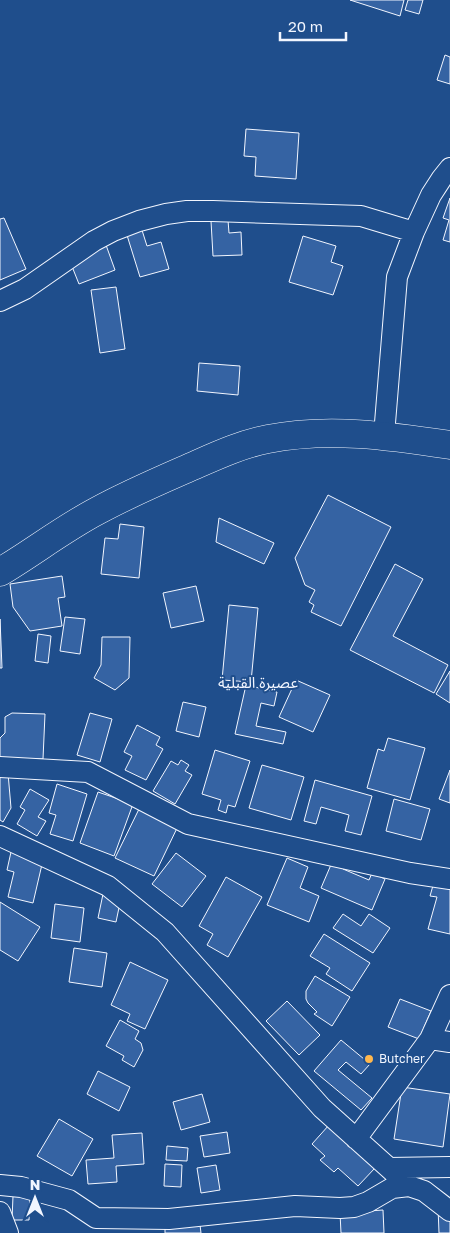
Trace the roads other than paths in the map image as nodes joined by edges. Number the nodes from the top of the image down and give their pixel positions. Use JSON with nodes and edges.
{"nodes":[{"id":1,"x":450,"y":168,"type":"edge"},
{"id":2,"x":414,"y":232,"type":"junction"},
{"id":3,"x":0,"y":301,"type":"edge"},
{"id":4,"x":384,"y":435,"type":"junction"},
{"id":5,"x":450,"y":444,"type":"edge"},
{"id":6,"x":0,"y":572,"type":"edge"},
{"id":7,"x":0,"y":767,"type":"edge"},
{"id":8,"x":0,"y":836,"type":"edge"},
{"id":9,"x":450,"y":879,"type":"edge"},
{"id":10,"x":450,"y":995,"type":"edge"},
{"id":11,"x":430,"y":1039,"type":"junction"},
{"id":12,"x":450,"y":1042,"type":"edge"},
{"id":13,"x":356,"y":1139,"type":"junction"},
{"id":14,"x":450,"y":1166,"type":"edge"},
{"id":15,"x":389,"y":1168,"type":"junction"},
{"id":16,"x":0,"y":1184,"type":"edge"},
{"id":17,"x":409,"y":1186,"type":"junction"},
{"id":18,"x":450,"y":1211,"type":"edge"},
{"id":19,"x":0,"y":1212,"type":"edge"},
{"id":20,"x":8,"y":1233,"type":"edge"}],
"edges":[{"from":1,"to":2,"type":"street"},
{"from":2,"to":3,"type":"street"},
{"from":2,"to":4,"type":"street"},
{"from":4,"to":5,"type":"street"},
{"from":4,"to":6,"type":"street"},
{"from":7,"to":9,"type":"street"},
{"from":8,"to":13,"type":"street"},
{"from":10,"to":11,"type":"street"},
{"from":11,"to":12,"type":"street"},
{"from":11,"to":13,"type":"street"},
{"from":13,"to":15,"type":"street"},
{"from":14,"to":15,"type":"street"},
{"from":15,"to":17,"type":"street"},
{"from":16,"to":17,"type":"street"},
{"from":17,"to":18,"type":"street"},
{"from":19,"to":20,"type":"street"}]}
